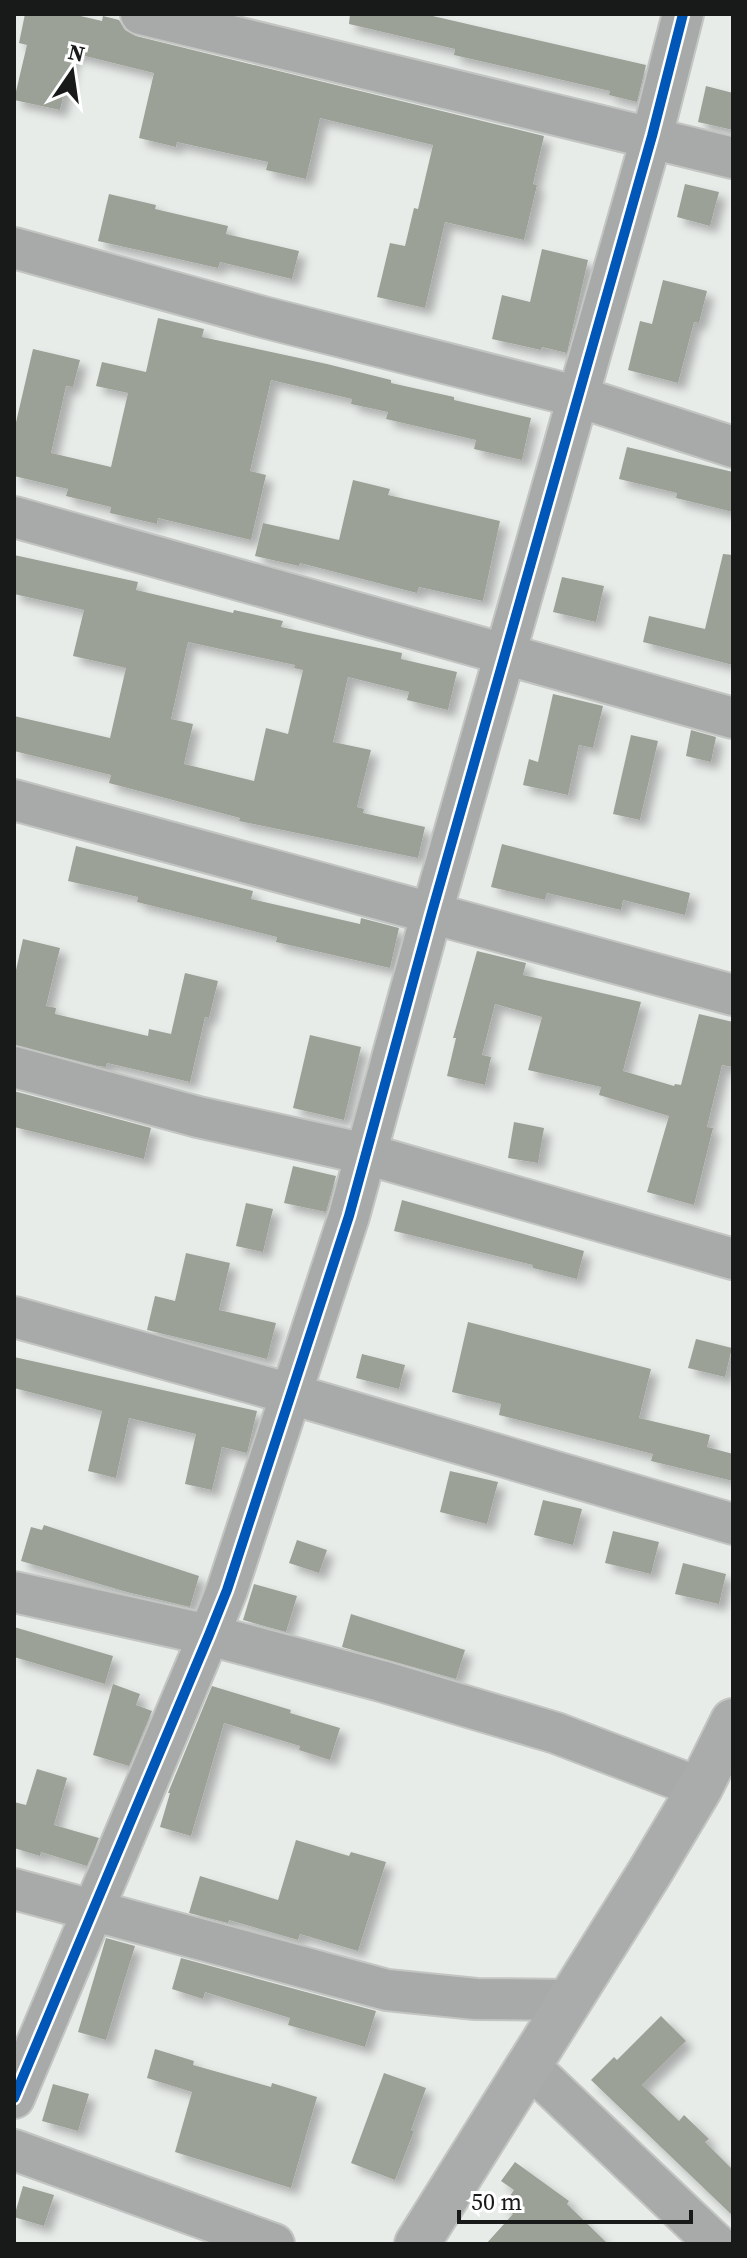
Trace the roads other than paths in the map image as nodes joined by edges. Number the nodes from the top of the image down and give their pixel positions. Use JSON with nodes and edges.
{"nodes":[{"id":1,"x":141,"y":14,"type":"edge"},
{"id":2,"x":683,"y":14,"type":"edge"},
{"id":3,"x":652,"y":136,"type":"junction"},
{"id":4,"x":733,"y":158,"type":"edge"},
{"id":5,"x":14,"y":248,"type":"edge"},
{"id":6,"x":579,"y":397,"type":"junction"},
{"id":7,"x":733,"y":447,"type":"edge"},
{"id":8,"x":14,"y":517,"type":"edge"},
{"id":9,"x":505,"y":656,"type":"junction"},
{"id":10,"x":733,"y":718,"type":"edge"},
{"id":11,"x":14,"y":800,"type":"edge"},
{"id":12,"x":432,"y":912,"type":"junction"},
{"id":13,"x":733,"y":995,"type":"edge"},
{"id":14,"x":14,"y":1067,"type":"edge"},
{"id":15,"x":366,"y":1154,"type":"junction"},
{"id":16,"x":733,"y":1259,"type":"edge"},
{"id":17,"x":14,"y":1317,"type":"edge"},
{"id":18,"x":291,"y":1394,"type":"junction"},
{"id":19,"x":733,"y":1524,"type":"edge"},
{"id":20,"x":14,"y":1592,"type":"edge"},
{"id":21,"x":209,"y":1635,"type":"junction"},
{"id":22,"x":733,"y":1721,"type":"edge"},
{"id":23,"x":700,"y":1788,"type":"junction"},
{"id":24,"x":14,"y":1889,"type":"edge"},
{"id":25,"x":93,"y":1910,"type":"junction"},
{"id":26,"x":570,"y":2000,"type":"junction"},
{"id":27,"x":529,"y":2066,"type":"junction"},
{"id":28,"x":14,"y":2098,"type":"edge"},
{"id":29,"x":14,"y":2150,"type":"edge"},
{"id":30,"x":274,"y":2244,"type":"edge"},
{"id":31,"x":417,"y":2244,"type":"edge"},
{"id":32,"x":716,"y":2244,"type":"edge"}],
"edges":[{"from":1,"to":3,"type":"street"},
{"from":2,"to":3,"type":"street"},
{"from":3,"to":4,"type":"street"},
{"from":3,"to":6,"type":"street"},
{"from":5,"to":6,"type":"street"},
{"from":6,"to":7,"type":"street"},
{"from":6,"to":9,"type":"street"},
{"from":8,"to":9,"type":"street"},
{"from":9,"to":10,"type":"street"},
{"from":9,"to":12,"type":"street"},
{"from":11,"to":12,"type":"street"},
{"from":12,"to":13,"type":"street"},
{"from":12,"to":15,"type":"street"},
{"from":14,"to":15,"type":"street"},
{"from":15,"to":16,"type":"street"},
{"from":15,"to":18,"type":"street"},
{"from":17,"to":18,"type":"street"},
{"from":18,"to":19,"type":"street"},
{"from":18,"to":21,"type":"street"},
{"from":20,"to":21,"type":"street"},
{"from":21,"to":23,"type":"street"},
{"from":21,"to":25,"type":"street"},
{"from":22,"to":23,"type":"main road"},
{"from":23,"to":26,"type":"main road"},
{"from":24,"to":25,"type":"street"},
{"from":25,"to":26,"type":"street"},
{"from":25,"to":28,"type":"street"},
{"from":26,"to":27,"type":"main road"},
{"from":27,"to":31,"type":"main road"},
{"from":27,"to":32,"type":"street"},
{"from":29,"to":30,"type":"street"}]}
